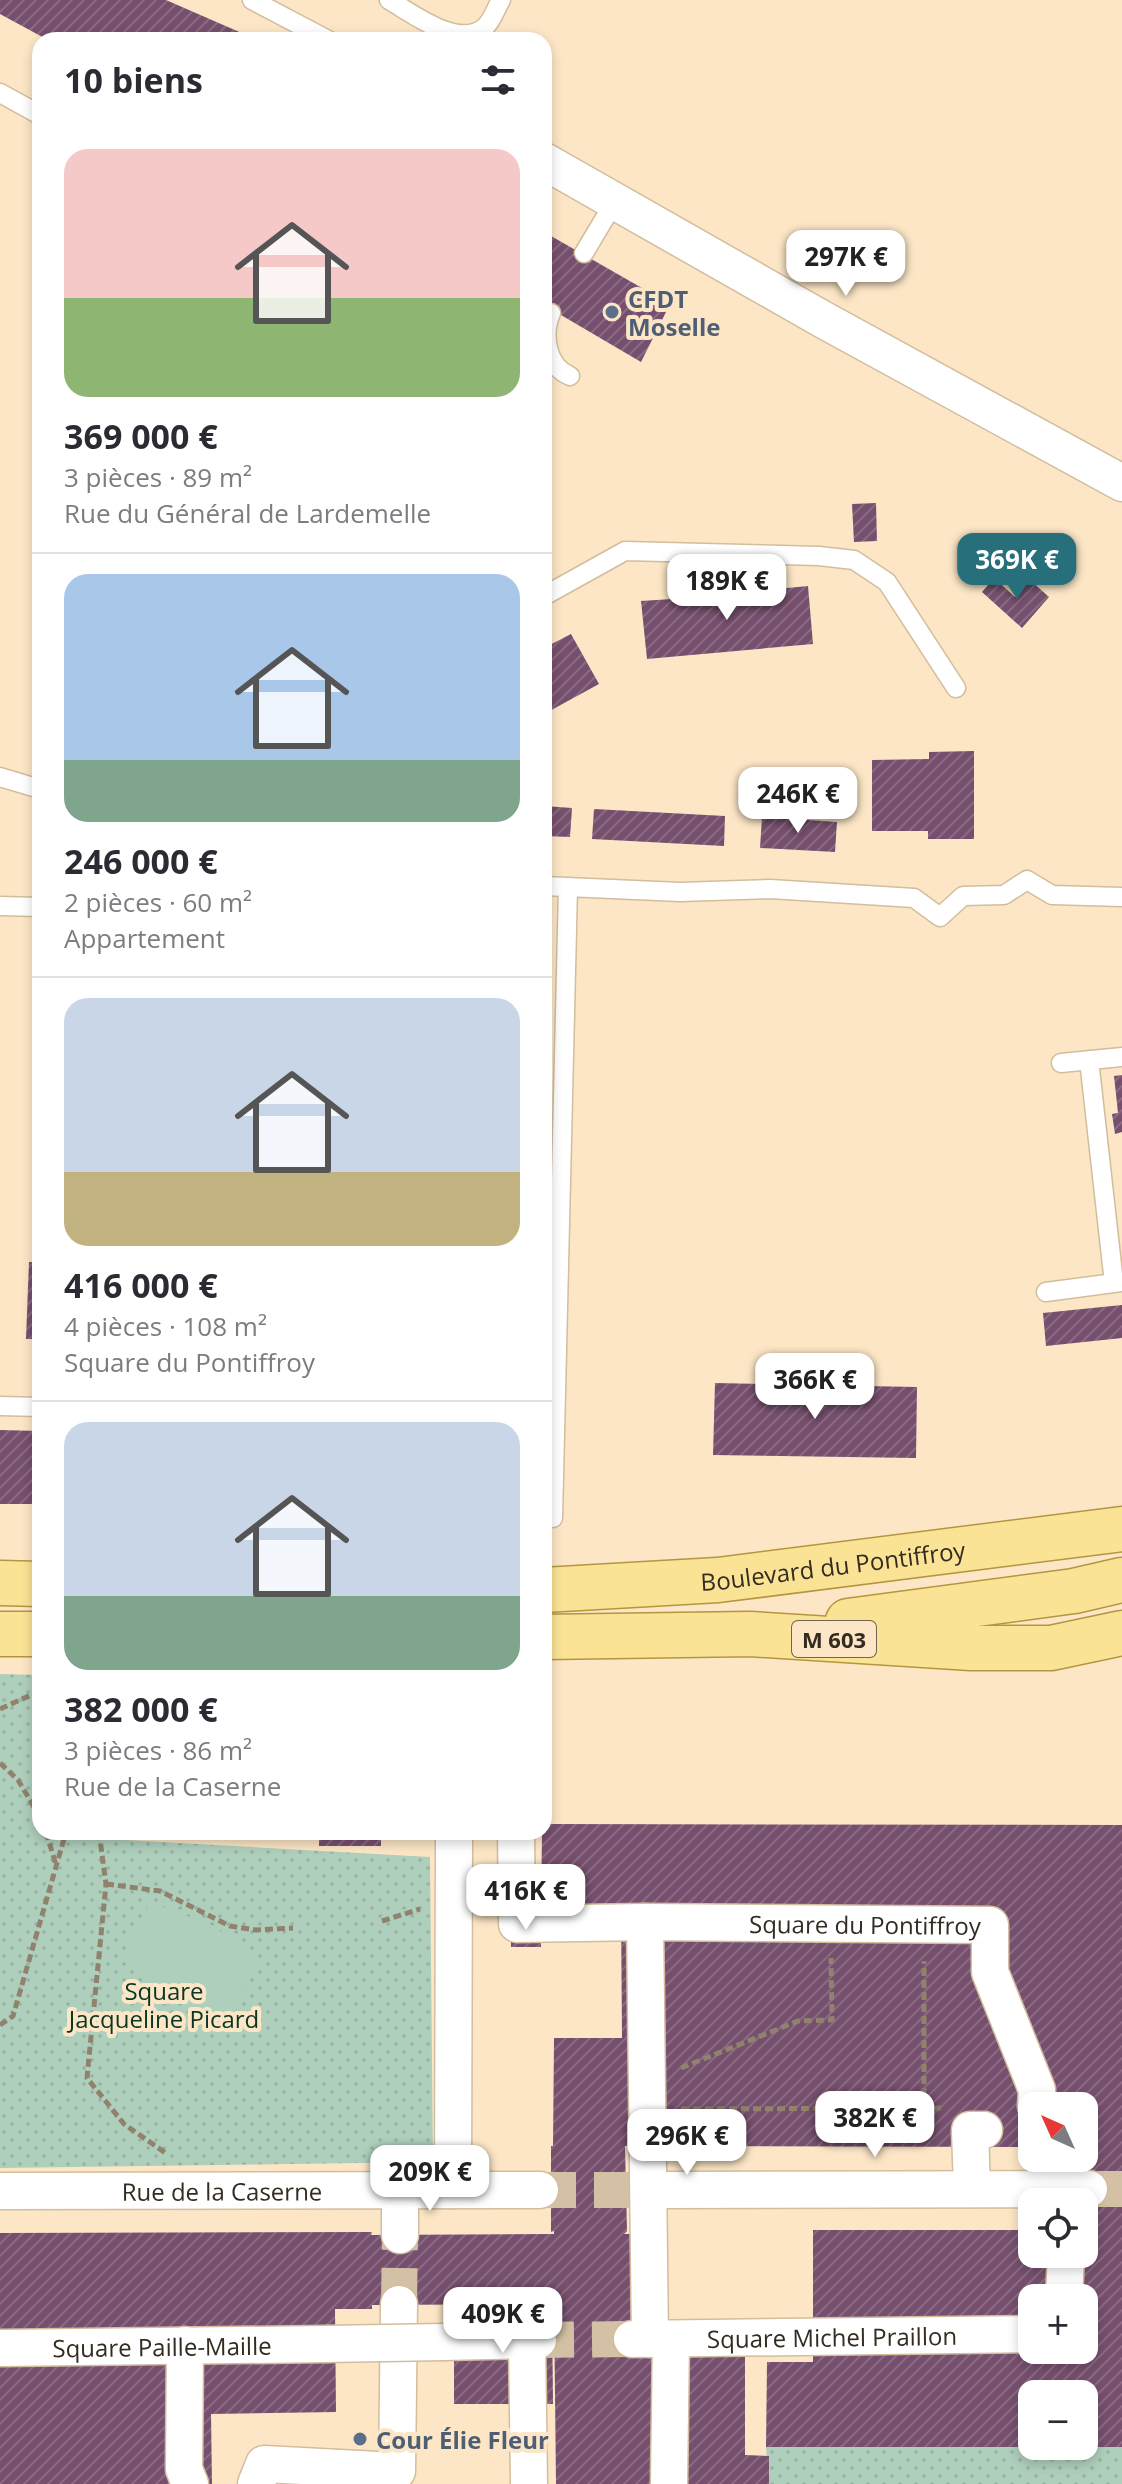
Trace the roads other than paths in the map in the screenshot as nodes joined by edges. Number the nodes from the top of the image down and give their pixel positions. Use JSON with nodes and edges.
{"nodes":[{"id":1,"x":252,"y":0,"type":"edge"},
{"id":2,"x":389,"y":0,"type":"edge"},
{"id":3,"x":501,"y":0,"type":"edge"},
{"id":4,"x":313,"y":32,"type":"edge"},
{"id":5,"x":445,"y":32,"type":"edge"},
{"id":6,"x":474,"y":32,"type":"edge"},
{"id":7,"x":0,"y":93,"type":"edge"},
{"id":8,"x":32,"y":111,"type":"edge"},
{"id":9,"x":552,"y":166,"type":"edge"},
{"id":10,"x":615,"y":201,"type":"junction"},
{"id":11,"x":584,"y":253,"type":"dead end"},
{"id":12,"x":552,"y":356,"type":"edge"},
{"id":13,"x":570,"y":376,"type":"dead end"},
{"id":14,"x":1122,"y":483,"type":"edge"},
{"id":15,"x":552,"y":592,"type":"edge"},
{"id":16,"x":956,"y":688,"type":"dead end"},
{"id":17,"x":0,"y":777,"type":"edge"},
{"id":18,"x":32,"y":787,"type":"edge"},
{"id":19,"x":552,"y":886,"type":"edge"},
{"id":20,"x":568,"y":887,"type":"junction"},
{"id":21,"x":1122,"y":897,"type":"edge"},
{"id":22,"x":0,"y":906,"type":"edge"},
{"id":23,"x":32,"y":907,"type":"edge"},
{"id":24,"x":1122,"y":1057,"type":"edge"},
{"id":25,"x":1089,"y":1060,"type":"junction"},
{"id":26,"x":1061,"y":1063,"type":"dead end"},
{"id":27,"x":1118,"y":1283,"type":"edge"},
{"id":28,"x":1046,"y":1292,"type":"dead end"},
{"id":29,"x":552,"y":1356,"type":"edge"},
{"id":30,"x":0,"y":1406,"type":"edge"},
{"id":31,"x":32,"y":1407,"type":"edge"},
{"id":32,"x":552,"y":1484,"type":"edge"},
{"id":33,"x":553,"y":1518,"type":"dead end"},
{"id":34,"x":1122,"y":1529,"type":"edge"},
{"id":35,"x":1122,"y":1580,"type":"edge"},
{"id":36,"x":0,"y":1583,"type":"edge"},
{"id":37,"x":32,"y":1584,"type":"edge"},
{"id":38,"x":552,"y":1590,"type":"edge"},
{"id":39,"x":1122,"y":1633,"type":"edge"},
{"id":40,"x":0,"y":1634,"type":"edge"},
{"id":41,"x":32,"y":1634,"type":"edge"},
{"id":42,"x":750,"y":1634,"type":"junction"},
{"id":43,"x":552,"y":1637,"type":"edge"},
{"id":44,"x":1051,"y":1648,"type":"junction"},
{"id":45,"x":1122,"y":1655,"type":"edge"},
{"id":46,"x":454,"y":1840,"type":"edge"},
{"id":47,"x":516,"y":1840,"type":"edge"},
{"id":48,"x":645,"y":1922,"type":"junction"},
{"id":49,"x":1037,"y":2092,"type":"edge"},
{"id":50,"x":984,"y":2130,"type":"dead end"},
{"id":51,"x":972,"y":2189,"type":"junction"},
{"id":52,"x":1018,"y":2189,"type":"edge"},
{"id":53,"x":400,"y":2190,"type":"junction"},
{"id":54,"x":453,"y":2190,"type":"junction"},
{"id":55,"x":540,"y":2190,"type":"tunnel mouth"},
{"id":56,"x":660,"y":2190,"type":"tunnel mouth"},
{"id":57,"x":0,"y":2191,"type":"edge"},
{"id":58,"x":400,"y":2235,"type":"tunnel mouth"},
{"id":59,"x":399,"y":2304,"type":"tunnel mouth"},
{"id":60,"x":1018,"y":2334,"type":"edge"},
{"id":61,"x":651,"y":2339,"type":"junction"},
{"id":62,"x":185,"y":2345,"type":"junction"},
{"id":63,"x":0,"y":2348,"type":"edge"},
{"id":64,"x":190,"y":2484,"type":"edge"},
{"id":65,"x":256,"y":2484,"type":"edge"},
{"id":66,"x":529,"y":2484,"type":"edge"},
{"id":67,"x":669,"y":2484,"type":"edge"}],
"edges":[{"from":1,"to":4,"type":"lane"},
{"from":2,"to":5,"type":"lane"},
{"from":3,"to":6,"type":"lane"},
{"from":7,"to":8,"type":"lane"},
{"from":9,"to":10,"type":"street"},
{"from":10,"to":11,"type":"lane"},
{"from":10,"to":14,"type":"street"},
{"from":12,"to":13,"type":"lane"},
{"from":15,"to":16,"type":"lane"},
{"from":17,"to":18,"type":"lane"},
{"from":19,"to":20,"type":"lane"},
{"from":20,"to":21,"type":"lane"},
{"from":20,"to":29,"type":"lane"},
{"from":22,"to":23,"type":"lane"},
{"from":24,"to":25,"type":"lane"},
{"from":25,"to":26,"type":"lane"},
{"from":25,"to":27,"type":"lane"},
{"from":27,"to":28,"type":"lane"},
{"from":30,"to":31,"type":"lane"},
{"from":32,"to":33,"type":"lane"},
{"from":34,"to":38,"type":"main road","name":"Boulevard du Pontiffroy"},
{"from":35,"to":42,"type":"main road","number":"M 603"},
{"from":36,"to":37,"type":"main road"},
{"from":39,"to":44,"type":"main road","number":"M 603"},
{"from":40,"to":41,"type":"main road"},
{"from":42,"to":43,"type":"main road","number":"M 603"},
{"from":42,"to":44,"type":"main road","number":"M 603"},
{"from":44,"to":45,"type":"street"},
{"from":46,"to":54,"type":"street"},
{"from":47,"to":48,"type":"street","name":"Square du Pontiffroy"},
{"from":48,"to":49,"type":"street","name":"Square du Pontiffroy"},
{"from":48,"to":61,"type":"street"},
{"from":50,"to":51,"type":"street"},
{"from":51,"to":52,"type":"street"},
{"from":51,"to":56,"type":"street"},
{"from":53,"to":54,"type":"street","name":"Rue de la Caserne"},
{"from":53,"to":57,"type":"street","name":"Rue de la Caserne"},
{"from":53,"to":58,"type":"street"},
{"from":54,"to":55,"type":"street","name":"Rue de la Caserne"},
{"from":59,"to":65,"type":"street"},
{"from":60,"to":61,"type":"street","name":"Square Michel Praillon"},
{"from":61,"to":67,"type":"street"},
{"from":62,"to":63,"type":"street","name":"Square Paille-Maille"},
{"from":62,"to":64,"type":"street"},
{"from":62,"to":66,"type":"street","name":"Square Paille-Maille","bridge":true}]}
